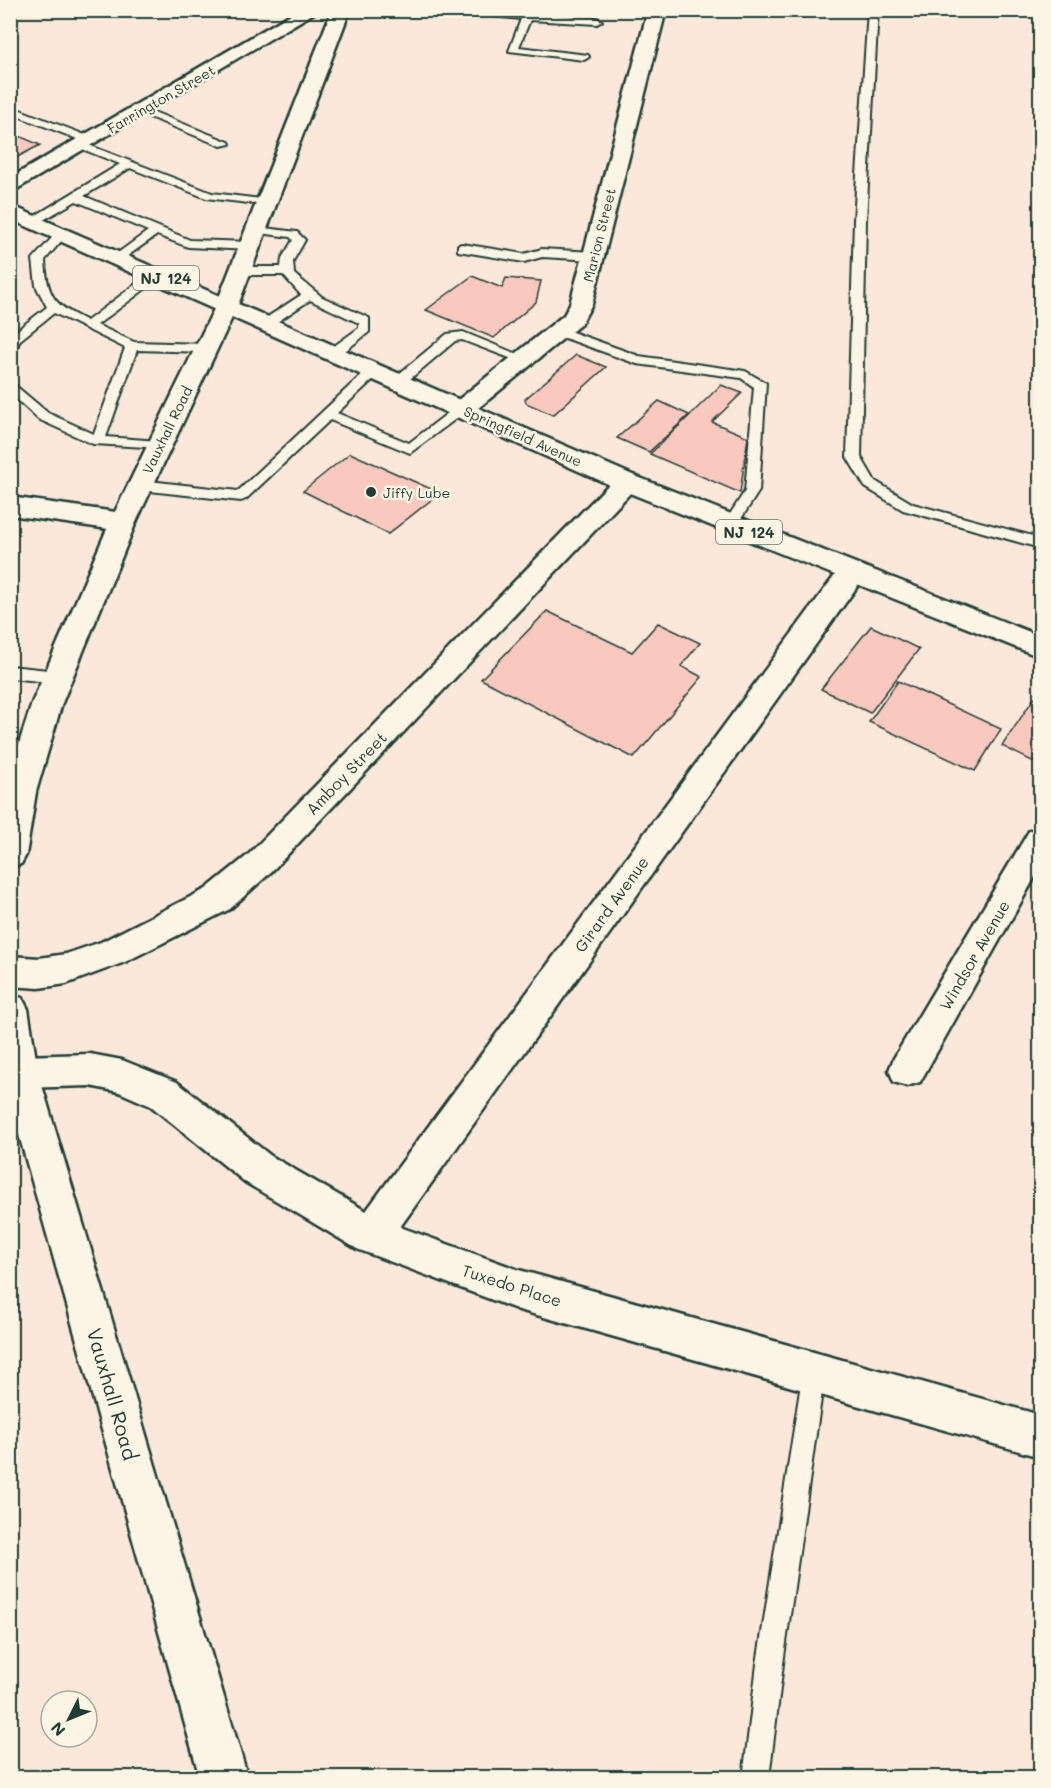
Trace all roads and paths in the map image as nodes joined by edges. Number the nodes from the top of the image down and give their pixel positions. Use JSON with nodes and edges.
{"nodes":[{"id":1,"x":311,"y":10,"type":"edge"},
{"id":2,"x":341,"y":10,"type":"edge"},
{"id":3,"x":432,"y":10,"type":"edge"},
{"id":4,"x":657,"y":10,"type":"edge"},
{"id":5,"x":873,"y":10,"type":"edge"},
{"id":6,"x":527,"y":17,"type":"junction"},
{"id":7,"x":597,"y":21,"type":"dead end"},
{"id":8,"x":584,"y":57,"type":"dead end"},
{"id":9,"x":10,"y":109,"type":"edge"},
{"id":10,"x":141,"y":110,"type":"junction"},
{"id":11,"x":85,"y":143,"type":"junction"},
{"id":12,"x":225,"y":144,"type":"dead end"},
{"id":13,"x":129,"y":164,"type":"junction"},
{"id":14,"x":159,"y":176,"type":"junction"},
{"id":15,"x":142,"y":186,"type":"dead end"},
{"id":16,"x":185,"y":186,"type":"junction"},
{"id":17,"x":10,"y":187,"type":"edge"},
{"id":18,"x":75,"y":196,"type":"junction"},
{"id":19,"x":210,"y":196,"type":"junction"},
{"id":20,"x":169,"y":197,"type":"dead end"},
{"id":21,"x":117,"y":201,"type":"dead end"},
{"id":22,"x":266,"y":202,"type":"junction"},
{"id":23,"x":194,"y":206,"type":"dead end"},
{"id":24,"x":105,"y":208,"type":"junction"},
{"id":25,"x":10,"y":211,"type":"edge"},
{"id":26,"x":144,"y":212,"type":"dead end"},
{"id":27,"x":132,"y":220,"type":"junction"},
{"id":28,"x":34,"y":221,"type":"junction"},
{"id":29,"x":169,"y":222,"type":"dead end"},
{"id":30,"x":156,"y":230,"type":"junction"},
{"id":31,"x":62,"y":233,"type":"junction"},
{"id":32,"x":253,"y":238,"type":"junction"},
{"id":33,"x":462,"y":248,"type":"dead end"},
{"id":34,"x":593,"y":256,"type":"junction"},
{"id":35,"x":119,"y":258,"type":"junction"},
{"id":36,"x":240,"y":271,"type":"junction"},
{"id":37,"x":286,"y":272,"type":"junction"},
{"id":38,"x":157,"y":274,"type":"junction"},
{"id":39,"x":309,"y":295,"type":"junction"},
{"id":40,"x":227,"y":304,"type":"junction"},
{"id":41,"x":52,"y":309,"type":"junction"},
{"id":42,"x":267,"y":323,"type":"junction"},
{"id":43,"x":88,"y":326,"type":"junction"},
{"id":44,"x":558,"y":331,"type":"junction"},
{"id":45,"x":132,"y":346,"type":"junction"},
{"id":46,"x":206,"y":348,"type":"junction"},
{"id":47,"x":10,"y":349,"type":"edge"},
{"id":48,"x":335,"y":352,"type":"junction"},
{"id":49,"x":524,"y":359,"type":"junction"},
{"id":50,"x":375,"y":370,"type":"junction"},
{"id":51,"x":399,"y":381,"type":"junction"},
{"id":52,"x":10,"y":385,"type":"edge"},
{"id":53,"x":462,"y":409,"type":"junction"},
{"id":54,"x":329,"y":414,"type":"junction"},
{"id":55,"x":98,"y":441,"type":"junction"},
{"id":56,"x":159,"y":445,"type":"junction"},
{"id":57,"x":626,"y":482,"type":"junction"},
{"id":58,"x":140,"y":485,"type":"junction"},
{"id":59,"x":10,"y":506,"type":"edge"},
{"id":60,"x":123,"y":522,"type":"junction"},
{"id":61,"x":730,"y":525,"type":"junction"},
{"id":62,"x":1041,"y":543,"type":"edge"},
{"id":63,"x":851,"y":574,"type":"junction"},
{"id":64,"x":1041,"y":647,"type":"edge"},
{"id":65,"x":10,"y":672,"type":"edge"},
{"id":66,"x":58,"y":677,"type":"junction"},
{"id":67,"x":15,"y":796,"type":"edge"},
{"id":68,"x":1041,"y":840,"type":"edge"},
{"id":69,"x":10,"y":855,"type":"edge"},
{"id":70,"x":10,"y":971,"type":"edge"},
{"id":71,"x":10,"y":1009,"type":"edge"},
{"id":72,"x":907,"y":1070,"type":"dead end"},
{"id":73,"x":20,"y":1072,"type":"junction"},
{"id":74,"x":371,"y":1236,"type":"junction"},
{"id":75,"x":814,"y":1371,"type":"junction"},
{"id":76,"x":1041,"y":1436,"type":"edge"},
{"id":77,"x":224,"y":1778,"type":"edge"},
{"id":78,"x":756,"y":1778,"type":"edge"}],
"edges":[{"from":1,"to":10,"type":"street","name":"Farrington Street"},
{"from":2,"to":22,"type":"street","name":"Vauxhall Road"},
{"from":3,"to":6,"type":"lane"},
{"from":4,"to":34,"type":"street","name":"Marion Street"},
{"from":5,"to":62,"type":"lane"},
{"from":6,"to":7,"type":"lane"},
{"from":6,"to":8,"type":"lane"},
{"from":9,"to":11,"type":"lane"},
{"from":10,"to":11,"type":"street","name":"Farrington Street"},
{"from":10,"to":12,"type":"lane"},
{"from":11,"to":13,"type":"lane"},
{"from":11,"to":17,"type":"street","name":"Farrington Street"},
{"from":13,"to":14,"type":"lane"},
{"from":13,"to":18,"type":"lane"},
{"from":14,"to":15,"type":"lane"},
{"from":14,"to":16,"type":"lane"},
{"from":16,"to":19,"type":"lane"},
{"from":16,"to":20,"type":"lane"},
{"from":18,"to":24,"type":"lane"},
{"from":18,"to":28,"type":"lane"},
{"from":19,"to":22,"type":"lane"},
{"from":19,"to":23,"type":"lane"},
{"from":21,"to":24,"type":"lane"},
{"from":22,"to":32,"type":"street","name":"Vauxhall Road"},
{"from":24,"to":27,"type":"lane"},
{"from":25,"to":28,"type":"street","name":"Springfield Avenue","number":"NJ 124"},
{"from":26,"to":27,"type":"lane"},
{"from":27,"to":30,"type":"lane"},
{"from":28,"to":31,"type":"street","name":"Springfield Avenue","number":"NJ 124"},
{"from":29,"to":30,"type":"lane"},
{"from":30,"to":32,"type":"lane"},
{"from":30,"to":35,"type":"lane"},
{"from":31,"to":35,"type":"street","name":"Springfield Avenue","number":"NJ 124"},
{"from":31,"to":41,"type":"lane"},
{"from":32,"to":36,"type":"street","name":"Vauxhall Road"},
{"from":32,"to":37,"type":"lane"},
{"from":33,"to":34,"type":"lane"},
{"from":34,"to":44,"type":"street","name":"Marion Street"},
{"from":35,"to":38,"type":"street","name":"Springfield Avenue","number":"NJ 124"},
{"from":36,"to":37,"type":"lane"},
{"from":36,"to":40,"type":"street","name":"Vauxhall Road"},
{"from":37,"to":39,"type":"lane"},
{"from":38,"to":40,"type":"street","name":"Springfield Avenue","number":"NJ 124"},
{"from":38,"to":43,"type":"lane"},
{"from":39,"to":42,"type":"lane"},
{"from":39,"to":48,"type":"lane"},
{"from":40,"to":42,"type":"street","name":"Springfield Avenue","number":"NJ 124"},
{"from":40,"to":46,"type":"street","name":"Vauxhall Road"},
{"from":41,"to":43,"type":"lane"},
{"from":41,"to":47,"type":"lane"},
{"from":42,"to":48,"type":"street","name":"Springfield Avenue","number":"NJ 124"},
{"from":43,"to":45,"type":"lane"},
{"from":44,"to":49,"type":"street","name":"Marion Street"},
{"from":44,"to":61,"type":"lane"},
{"from":45,"to":46,"type":"lane"},
{"from":45,"to":55,"type":"lane"},
{"from":46,"to":56,"type":"street","name":"Vauxhall Road"},
{"from":48,"to":50,"type":"street","name":"Springfield Avenue","number":"NJ 124"},
{"from":49,"to":51,"type":"lane"},
{"from":49,"to":53,"type":"street","name":"Marion Street"},
{"from":50,"to":51,"type":"street","name":"Springfield Avenue","number":"NJ 124"},
{"from":50,"to":54,"type":"lane"},
{"from":51,"to":53,"type":"street","name":"Springfield Avenue","number":"NJ 124"},
{"from":52,"to":55,"type":"lane"},
{"from":53,"to":54,"type":"lane"},
{"from":53,"to":57,"type":"street","name":"Springfield Avenue","number":"NJ 124"},
{"from":54,"to":58,"type":"lane"},
{"from":55,"to":56,"type":"lane"},
{"from":56,"to":58,"type":"street","name":"Vauxhall Road"},
{"from":57,"to":61,"type":"street","name":"Springfield Avenue","number":"NJ 124"},
{"from":57,"to":70,"type":"street","name":"Amboy Street"},
{"from":58,"to":60,"type":"street","name":"Vauxhall Road"},
{"from":59,"to":60,"type":"street"},
{"from":60,"to":66,"type":"street","name":"Vauxhall Road"},
{"from":61,"to":63,"type":"street","name":"Springfield Avenue","number":"NJ 124"},
{"from":63,"to":64,"type":"street","name":"Springfield Avenue","number":"NJ 124"},
{"from":63,"to":74,"type":"street","name":"Girard Avenue"},
{"from":65,"to":66,"type":"lane"},
{"from":66,"to":67,"type":"street","name":"Vauxhall Road"},
{"from":67,"to":69,"type":"street","name":"Vauxhall Road"},
{"from":68,"to":72,"type":"street","name":"Windsor Avenue"},
{"from":71,"to":73,"type":"street","name":"Vauxhall Road"},
{"from":73,"to":74,"type":"street","name":"Tuxedo Place"},
{"from":73,"to":77,"type":"street","name":"Vauxhall Road"},
{"from":74,"to":75,"type":"street","name":"Tuxedo Place"},
{"from":75,"to":76,"type":"street","name":"Tuxedo Place"},
{"from":75,"to":78,"type":"lane"}]}
